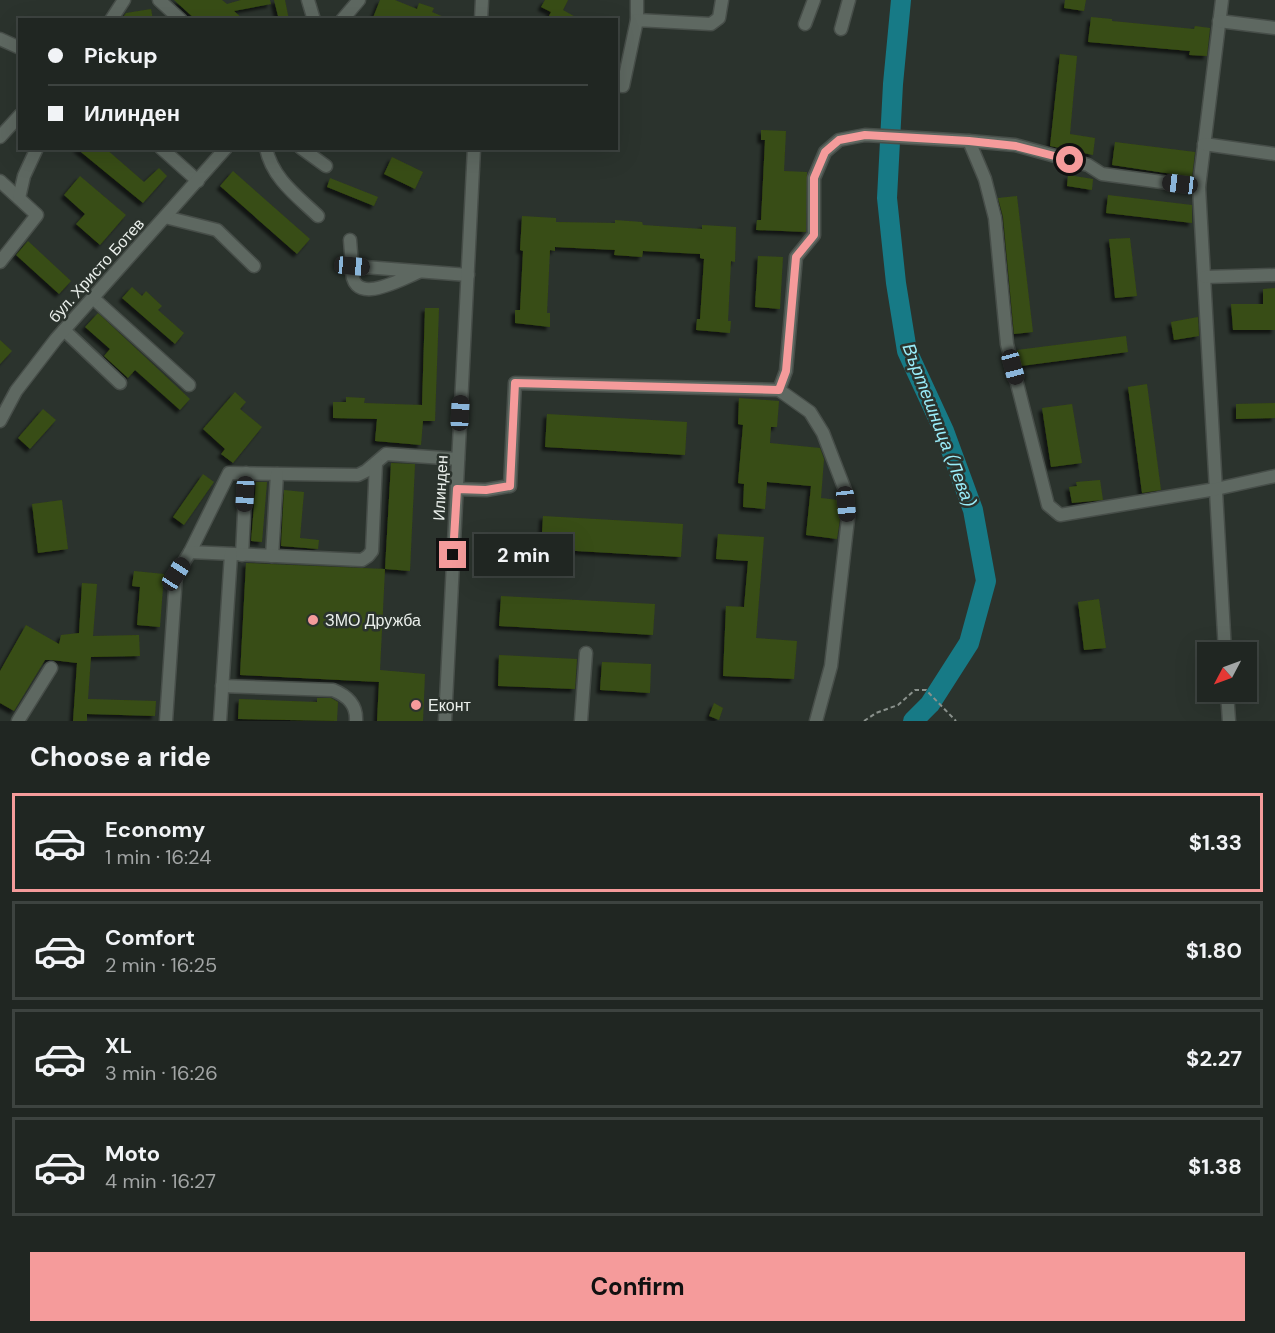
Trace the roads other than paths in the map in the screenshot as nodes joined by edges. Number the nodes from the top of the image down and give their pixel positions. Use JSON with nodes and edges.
{"nodes":[{"id":1,"x":124,"y":0,"type":"edge"},
{"id":2,"x":159,"y":0,"type":"edge"},
{"id":3,"x":308,"y":0,"type":"edge"},
{"id":4,"x":359,"y":0,"type":"edge"},
{"id":5,"x":482,"y":0,"type":"edge"},
{"id":6,"x":637,"y":0,"type":"edge"},
{"id":7,"x":722,"y":0,"type":"edge"},
{"id":8,"x":814,"y":0,"type":"edge"},
{"id":9,"x":849,"y":0,"type":"edge"},
{"id":10,"x":1222,"y":0,"type":"edge"},
{"id":11,"x":112,"y":18,"type":"edge"},
{"id":12,"x":179,"y":18,"type":"edge"},
{"id":13,"x":313,"y":18,"type":"edge"},
{"id":14,"x":344,"y":18,"type":"edge"},
{"id":15,"x":481,"y":18,"type":"edge"},
{"id":16,"x":637,"y":20,"type":"junction"},
{"id":17,"x":1219,"y":21,"type":"junction"},
{"id":18,"x":805,"y":24,"type":"dead end"},
{"id":19,"x":1275,"y":28,"type":"edge"},
{"id":20,"x":842,"y":29,"type":"dead end"},
{"id":21,"x":0,"y":39,"type":"edge"},
{"id":22,"x":18,"y":47,"type":"edge"},
{"id":23,"x":618,"y":85,"type":"edge"},
{"id":24,"x":18,"y":117,"type":"edge"},
{"id":25,"x":0,"y":137,"type":"edge"},
{"id":26,"x":969,"y":141,"type":"junction"},
{"id":27,"x":1204,"y":144,"type":"junction"},
{"id":28,"x":36,"y":150,"type":"edge"},
{"id":29,"x":163,"y":150,"type":"edge"},
{"id":30,"x":224,"y":150,"type":"edge"},
{"id":31,"x":266,"y":150,"type":"edge"},
{"id":32,"x":304,"y":150,"type":"edge"},
{"id":33,"x":474,"y":150,"type":"edge"},
{"id":34,"x":1275,"y":154,"type":"edge"},
{"id":35,"x":326,"y":166,"type":"dead end"},
{"id":36,"x":198,"y":180,"type":"junction"},
{"id":37,"x":0,"y":181,"type":"edge"},
{"id":38,"x":1199,"y":187,"type":"junction"},
{"id":39,"x":19,"y":198,"type":"junction"},
{"id":40,"x":318,"y":216,"type":"dead end"},
{"id":41,"x":165,"y":217,"type":"junction"},
{"id":42,"x":350,"y":240,"type":"dead end"},
{"id":43,"x":0,"y":262,"type":"edge"},
{"id":44,"x":254,"y":266,"type":"dead end"},
{"id":45,"x":352,"y":266,"type":"junction"},
{"id":46,"x":419,"y":272,"type":"junction"},
{"id":47,"x":468,"y":275,"type":"junction"},
{"id":48,"x":1275,"y":275,"type":"edge"},
{"id":49,"x":1205,"y":277,"type":"junction"},
{"id":50,"x":93,"y":298,"type":"junction"},
{"id":51,"x":64,"y":330,"type":"junction"},
{"id":52,"x":120,"y":382,"type":"dead end"},
{"id":53,"x":189,"y":385,"type":"dead end"},
{"id":54,"x":779,"y":390,"type":"junction"},
{"id":55,"x":0,"y":421,"type":"edge"},
{"id":56,"x":458,"y":459,"type":"junction"},
{"id":57,"x":376,"y":463,"type":"junction"},
{"id":58,"x":246,"y":473,"type":"junction"},
{"id":59,"x":277,"y":474,"type":"junction"},
{"id":60,"x":1275,"y":476,"type":"edge"},
{"id":61,"x":457,"y":489,"type":"junction"},
{"id":62,"x":1216,"y":489,"type":"junction"},
{"id":63,"x":190,"y":552,"type":"junction"},
{"id":64,"x":237,"y":554,"type":"junction"},
{"id":65,"x":272,"y":556,"type":"junction"},
{"id":66,"x":1224,"y":642,"type":"edge"},
{"id":67,"x":586,"y":653,"type":"dead end"},
{"id":68,"x":51,"y":668,"type":"dead end"},
{"id":69,"x":222,"y":686,"type":"junction"},
{"id":70,"x":1228,"y":702,"type":"edge"},
{"id":71,"x":18,"y":721,"type":"edge"},
{"id":72,"x":166,"y":721,"type":"edge"},
{"id":73,"x":220,"y":721,"type":"edge"},
{"id":74,"x":356,"y":721,"type":"edge"},
{"id":75,"x":445,"y":721,"type":"edge"},
{"id":76,"x":582,"y":721,"type":"edge"},
{"id":77,"x":816,"y":721,"type":"edge"},
{"id":78,"x":1229,"y":721,"type":"edge"}],
"edges":[{"from":1,"to":11,"type":"street"},
{"from":2,"to":12,"type":"street"},
{"from":3,"to":13,"type":"street"},
{"from":4,"to":14,"type":"street"},
{"from":5,"to":15,"type":"street"},
{"from":6,"to":16,"type":"street"},
{"from":7,"to":16,"type":"street"},
{"from":8,"to":18,"type":"street"},
{"from":9,"to":20,"type":"street"},
{"from":10,"to":17,"type":"street"},
{"from":16,"to":23,"type":"street"},
{"from":17,"to":19,"type":"street"},
{"from":17,"to":27,"type":"street"},
{"from":21,"to":22,"type":"street"},
{"from":24,"to":25,"type":"street"},
{"from":26,"to":38,"type":"street"},
{"from":26,"to":54,"type":"street"},
{"from":26,"to":62,"type":"street"},
{"from":27,"to":34,"type":"street"},
{"from":27,"to":38,"type":"street"},
{"from":28,"to":39,"type":"street"},
{"from":29,"to":36,"type":"street"},
{"from":30,"to":36,"type":"street","name":"бул. Христо Ботев"},
{"from":31,"to":40,"type":"street"},
{"from":32,"to":35,"type":"street"},
{"from":33,"to":47,"type":"street","name":"Илинден"},
{"from":36,"to":41,"type":"street","name":"бул. Христо Ботев"},
{"from":37,"to":39,"type":"street"},
{"from":38,"to":49,"type":"street"},
{"from":39,"to":43,"type":"street"},
{"from":41,"to":44,"type":"street"},
{"from":41,"to":50,"type":"street","name":"бул. Христо Ботев"},
{"from":42,"to":45,"type":"street"},
{"from":45,"to":46,"type":"street"},
{"from":45,"to":46,"type":"street"},
{"from":46,"to":47,"type":"street"},
{"from":47,"to":56,"type":"street","name":"Илинден"},
{"from":48,"to":49,"type":"street"},
{"from":49,"to":62,"type":"street"},
{"from":50,"to":51,"type":"street","name":"бул. Христо Ботев"},
{"from":50,"to":53,"type":"street"},
{"from":51,"to":52,"type":"street"},
{"from":51,"to":55,"type":"street","name":"бул. Христо Ботев"},
{"from":54,"to":61,"type":"street"},
{"from":54,"to":77,"type":"street"},
{"from":56,"to":57,"type":"street"},
{"from":56,"to":61,"type":"street","name":"Илинден"},
{"from":57,"to":59,"type":"street"},
{"from":57,"to":65,"type":"street"},
{"from":58,"to":59,"type":"street"},
{"from":58,"to":63,"type":"street"},
{"from":58,"to":64,"type":"street"},
{"from":59,"to":65,"type":"street"},
{"from":60,"to":62,"type":"street"},
{"from":61,"to":75,"type":"street","name":"Илинден"},
{"from":62,"to":66,"type":"street"},
{"from":63,"to":64,"type":"street"},
{"from":63,"to":72,"type":"street"},
{"from":64,"to":65,"type":"street"},
{"from":64,"to":69,"type":"street"},
{"from":67,"to":76,"type":"street"},
{"from":68,"to":71,"type":"street"},
{"from":69,"to":73,"type":"street"},
{"from":69,"to":74,"type":"street"},
{"from":70,"to":78,"type":"street"}]}
